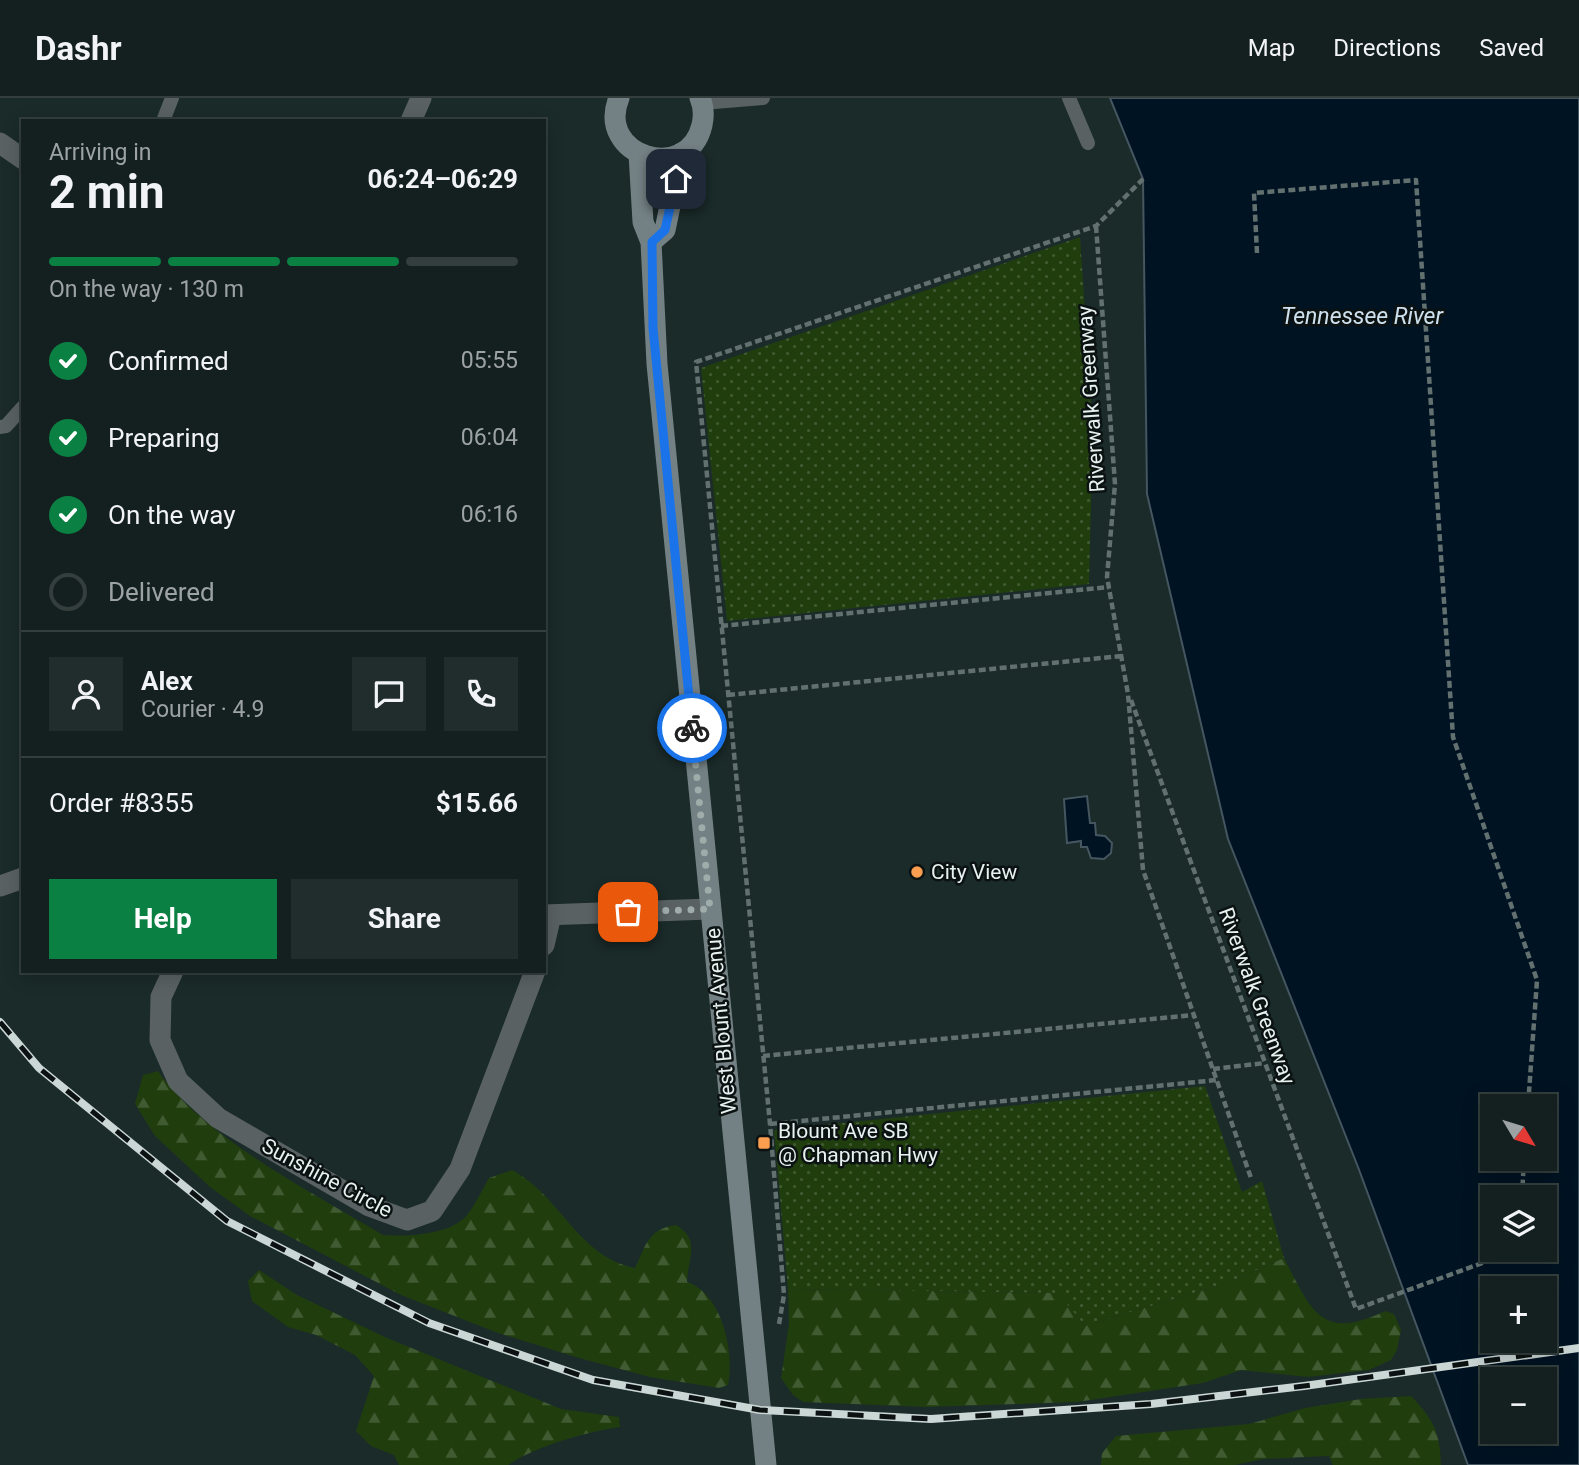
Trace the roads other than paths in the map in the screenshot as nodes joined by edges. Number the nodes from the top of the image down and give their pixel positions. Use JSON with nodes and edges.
{"nodes":[{"id":1,"x":172,"y":98,"type":"edge"},
{"id":2,"x":421,"y":98,"type":"edge"},
{"id":3,"x":763,"y":98,"type":"edge"},
{"id":4,"x":1069,"y":98,"type":"edge"},
{"id":5,"x":616,"y":100,"type":"edge"},
{"id":6,"x":701,"y":101,"type":"edge"},
{"id":7,"x":164,"y":119,"type":"edge"},
{"id":8,"x":412,"y":119,"type":"edge"},
{"id":9,"x":0,"y":143,"type":"edge"},
{"id":10,"x":1088,"y":143,"type":"dead end"},
{"id":11,"x":681,"y":153,"type":"junction"},
{"id":12,"x":639,"y":154,"type":"junction"},
{"id":13,"x":21,"y":158,"type":"edge"},
{"id":14,"x":652,"y":242,"type":"junction"},
{"id":15,"x":21,"y":409,"type":"edge"},
{"id":16,"x":0,"y":427,"type":"edge"},
{"id":17,"x":21,"y":879,"type":"edge"},
{"id":18,"x":0,"y":886,"type":"edge"},
{"id":19,"x":710,"y":909,"type":"junction"},
{"id":20,"x":548,"y":915,"type":"edge"},
{"id":21,"x":172,"y":973,"type":"edge"},
{"id":22,"x":534,"y":973,"type":"edge"},
{"id":23,"x":766,"y":1465,"type":"edge"}],
"edges":[{"from":1,"to":7,"type":"lane"},
{"from":2,"to":8,"type":"street"},
{"from":3,"to":6,"type":"lane"},
{"from":4,"to":10,"type":"lane"},
{"from":5,"to":12,"type":"street"},
{"from":6,"to":11,"type":"street"},
{"from":9,"to":13,"type":"street"},
{"from":11,"to":12,"type":"street"},
{"from":11,"to":14,"type":"street"},
{"from":12,"to":14,"type":"street","name":"West Blount Avenue"},
{"from":14,"to":19,"type":"street","name":"West Blount Avenue"},
{"from":15,"to":16,"type":"lane"},
{"from":17,"to":18,"type":"street"},
{"from":19,"to":20,"type":"street"},
{"from":19,"to":23,"type":"street","name":"West Blount Avenue"},
{"from":21,"to":22,"type":"street","name":"Sunshine Circle"}]}
